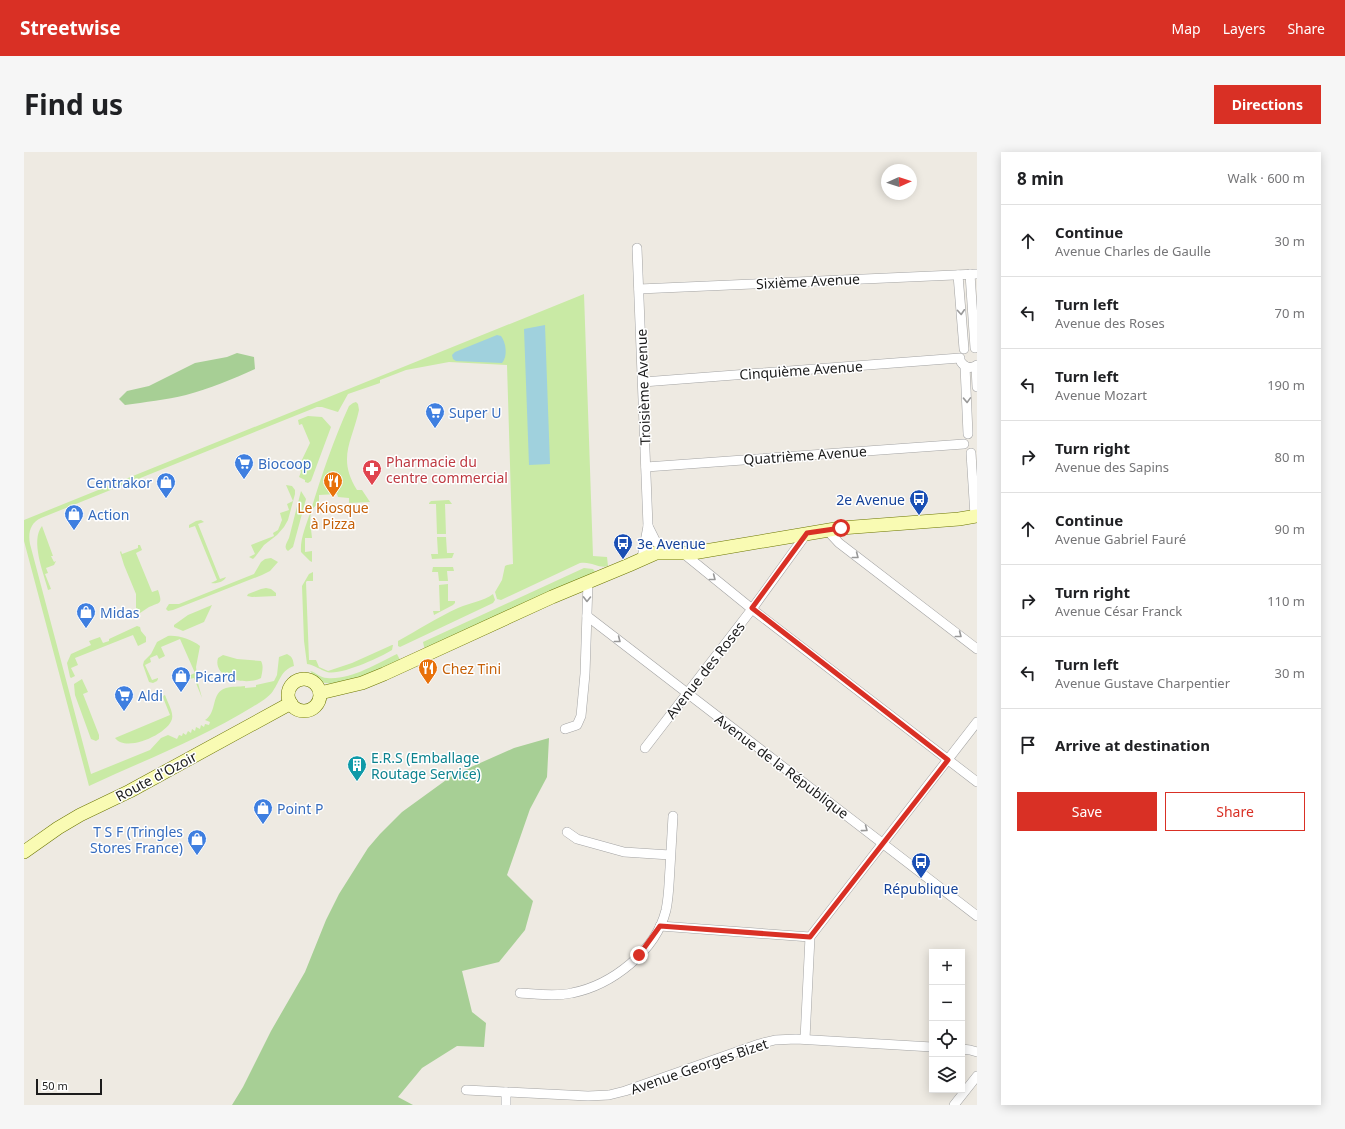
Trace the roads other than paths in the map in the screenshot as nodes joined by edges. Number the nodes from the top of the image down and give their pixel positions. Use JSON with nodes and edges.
{"nodes":[{"id":1,"x":637,"y":248,"type":"dead end"},
{"id":2,"x":973,"y":274,"type":"edge"},
{"id":3,"x":958,"y":275,"type":"junction"},
{"id":4,"x":639,"y":289,"type":"junction"},
{"id":5,"x":964,"y":349,"type":"junction"},
{"id":6,"x":976,"y":349,"type":"edge"},
{"id":7,"x":960,"y":358,"type":"junction"},
{"id":8,"x":976,"y":365,"type":"edge"},
{"id":9,"x":965,"y":366,"type":"junction"},
{"id":10,"x":643,"y":382,"type":"junction"},
{"id":11,"x":977,"y":387,"type":"edge"},
{"id":12,"x":973,"y":432,"type":"edge"},
{"id":13,"x":964,"y":444,"type":"junction"},
{"id":14,"x":974,"y":454,"type":"edge"},
{"id":15,"x":646,"y":467,"type":"junction"},
{"id":16,"x":976,"y":516,"type":"edge"},
{"id":17,"x":648,"y":526,"type":"junction"},
{"id":18,"x":827,"y":530,"type":"junction"},
{"id":19,"x":807,"y":533,"type":"junction"},
{"id":20,"x":664,"y":552,"type":"junction"},
{"id":21,"x":683,"y":554,"type":"junction"},
{"id":22,"x":642,"y":558,"type":"junction"},
{"id":23,"x":588,"y":582,"type":"junction"},
{"id":24,"x":752,"y":608,"type":"junction"},
{"id":25,"x":587,"y":616,"type":"junction"},
{"id":26,"x":977,"y":649,"type":"edge"},
{"id":27,"x":320,"y":693,"type":"junction"},
{"id":28,"x":687,"y":693,"type":"junction"},
{"id":29,"x":291,"y":703,"type":"junction"},
{"id":30,"x":977,"y":722,"type":"edge"},
{"id":31,"x":565,"y":729,"type":"dead end"},
{"id":32,"x":645,"y":748,"type":"dead end"},
{"id":33,"x":948,"y":760,"type":"junction"},
{"id":34,"x":977,"y":782,"type":"edge"},
{"id":35,"x":673,"y":816,"type":"dead end"},
{"id":36,"x":567,"y":832,"type":"dead end"},
{"id":37,"x":883,"y":843,"type":"junction"},
{"id":38,"x":24,"y":852,"type":"edge"},
{"id":39,"x":670,"y":855,"type":"junction"},
{"id":40,"x":977,"y":916,"type":"edge"},
{"id":41,"x":660,"y":926,"type":"junction"},
{"id":42,"x":810,"y":937,"type":"junction"},
{"id":43,"x":520,"y":993,"type":"dead end"},
{"id":44,"x":805,"y":1039,"type":"junction"},
{"id":45,"x":929,"y":1047,"type":"edge"},
{"id":46,"x":965,"y":1049,"type":"edge"},
{"id":47,"x":977,"y":1052,"type":"edge"},
{"id":48,"x":977,"y":1076,"type":"edge"},
{"id":49,"x":466,"y":1090,"type":"dead end"},
{"id":50,"x":506,"y":1092,"type":"junction"},
{"id":51,"x":588,"y":1101,"type":"edge"},
{"id":52,"x":506,"y":1105,"type":"edge"},
{"id":53,"x":954,"y":1105,"type":"edge"}],
"edges":[{"from":1,"to":4,"type":"street","name":"Troisième Avenue"},
{"from":2,"to":3,"type":"street","name":"Sixième Avenue"},
{"from":2,"to":6,"type":"street"},
{"from":3,"to":4,"type":"street","name":"Sixième Avenue"},
{"from":3,"to":5,"type":"street","one_way":true},
{"from":4,"to":10,"type":"street","name":"Troisième Avenue"},
{"from":5,"to":6,"type":"street"},
{"from":5,"to":7,"type":"street"},
{"from":7,"to":9,"type":"street"},
{"from":7,"to":10,"type":"street","name":"Cinquième Avenue"},
{"from":8,"to":9,"type":"street"},
{"from":8,"to":11,"type":"street"},
{"from":9,"to":12,"type":"street","one_way":true},
{"from":10,"to":15,"type":"street","name":"Troisième Avenue"},
{"from":12,"to":13,"type":"street"},
{"from":13,"to":14,"type":"street"},
{"from":13,"to":15,"type":"street","name":"Quatrième Avenue"},
{"from":14,"to":16,"type":"street"},
{"from":15,"to":17,"type":"street","name":"Troisième Avenue"},
{"from":16,"to":18,"type":"main road"},
{"from":17,"to":20,"type":"street","name":"Troisième Avenue"},
{"from":17,"to":22,"type":"street","name":"Troisième Avenue"},
{"from":18,"to":19,"type":"main road"},
{"from":18,"to":26,"type":"street","one_way":true},
{"from":19,"to":21,"type":"main road"},
{"from":19,"to":24,"type":"street","name":"Avenue des Roses"},
{"from":20,"to":21,"type":"main road"},
{"from":20,"to":22,"type":"main road"},
{"from":21,"to":24,"type":"street","one_way":true},
{"from":22,"to":23,"type":"main road"},
{"from":23,"to":25,"type":"street","one_way":true},
{"from":23,"to":27,"type":"main road"},
{"from":24,"to":28,"type":"street","name":"Avenue des Roses"},
{"from":24,"to":33,"type":"street"},
{"from":25,"to":28,"type":"street","name":"Avenue de la République","one_way":true},
{"from":25,"to":31,"type":"street"},
{"from":27,"to":29,"type":"main road"},
{"from":27,"to":29,"type":"main road"},
{"from":28,"to":32,"type":"street","name":"Avenue des Roses"},
{"from":28,"to":37,"type":"street","name":"Avenue de la République","one_way":true},
{"from":29,"to":38,"type":"main road","name":"Route d'Ozoir"},
{"from":30,"to":33,"type":"street"},
{"from":33,"to":34,"type":"street"},
{"from":33,"to":37,"type":"street"},
{"from":35,"to":39,"type":"street"},
{"from":36,"to":39,"type":"street"},
{"from":37,"to":40,"type":"street","name":"Avenue de la République"},
{"from":37,"to":42,"type":"street"},
{"from":39,"to":41,"type":"street"},
{"from":41,"to":42,"type":"street"},
{"from":41,"to":43,"type":"street"},
{"from":42,"to":44,"type":"street"},
{"from":44,"to":45,"type":"street","name":"Avenue Georges Bizet"},
{"from":44,"to":51,"type":"street","name":"Avenue Georges Bizet"},
{"from":46,"to":47,"type":"street"},
{"from":48,"to":53,"type":"street"},
{"from":49,"to":50,"type":"street","name":"Avenue Georges Bizet"},
{"from":50,"to":51,"type":"street","name":"Avenue Georges Bizet"},
{"from":50,"to":52,"type":"street"}]}
